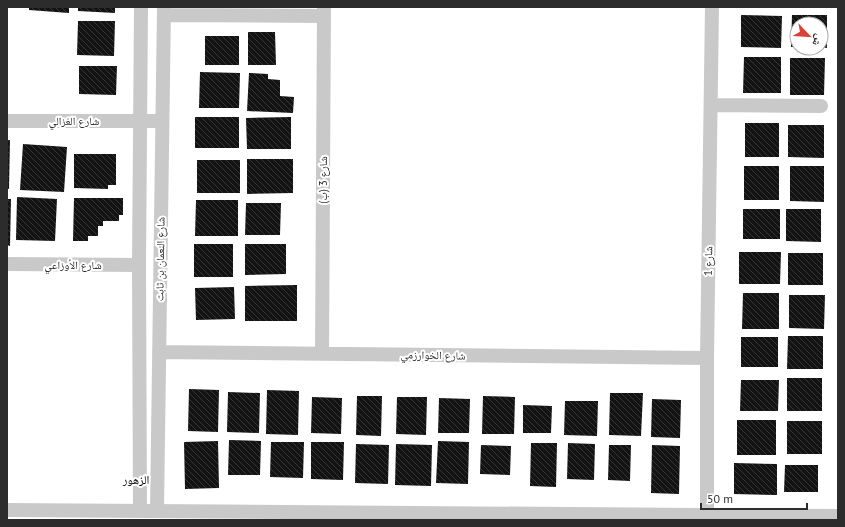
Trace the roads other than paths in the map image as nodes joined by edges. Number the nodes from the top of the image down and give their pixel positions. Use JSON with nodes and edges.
{"nodes":[{"id":1,"x":141,"y":7,"type":"edge"},
{"id":2,"x":712,"y":7,"type":"edge"},
{"id":3,"x":164,"y":11,"type":"edge"},
{"id":4,"x":324,"y":11,"type":"edge"},
{"id":5,"x":711,"y":105,"type":"junction"},
{"id":6,"x":821,"y":106,"type":"dead end"},
{"id":7,"x":7,"y":121,"type":"edge"},
{"id":8,"x":162,"y":121,"type":"junction"},
{"id":9,"x":140,"y":122,"type":"junction"},
{"id":10,"x":7,"y":264,"type":"edge"},
{"id":11,"x":138,"y":265,"type":"junction"},
{"id":12,"x":159,"y":352,"type":"junction"},
{"id":13,"x":322,"y":354,"type":"junction"},
{"id":14,"x":707,"y":358,"type":"junction"},
{"id":15,"x":7,"y":510,"type":"edge"},
{"id":16,"x":140,"y":511,"type":"junction"},
{"id":17,"x":157,"y":511,"type":"junction"},
{"id":18,"x":707,"y":515,"type":"junction"},
{"id":19,"x":838,"y":516,"type":"edge"},
{"id":20,"x":521,"y":517,"type":"edge"}],
"edges":[{"from":1,"to":9,"type":"street","name":"شارع النعمان بن ثابت"},
{"from":2,"to":5,"type":"street","name":"شارع 1"},
{"from":3,"to":4,"type":"street"},
{"from":3,"to":8,"type":"street","name":"شارع النعمان بن ثابت"},
{"from":4,"to":13,"type":"street","name":"شارع 3 (ب)"},
{"from":5,"to":6,"type":"street"},
{"from":5,"to":14,"type":"street","name":"شارع 1"},
{"from":7,"to":9,"type":"street","name":"شارع الغزالي"},
{"from":8,"to":9,"type":"street","name":"شارع الغزالي"},
{"from":8,"to":12,"type":"street","name":"شارع النعمان بن ثابت"},
{"from":9,"to":11,"type":"street","name":"شارع النعمان بن ثابت"},
{"from":10,"to":11,"type":"street","name":"شارع الأوزاعي"},
{"from":11,"to":16,"type":"street","name":"شارع النعمان بن ثابت"},
{"from":12,"to":13,"type":"street","name":"شارع الخوارزمي"},
{"from":12,"to":17,"type":"street","name":"شارع النعمان بن ثابت"},
{"from":13,"to":14,"type":"street","name":"شارع الخوارزمي"},
{"from":14,"to":18,"type":"street","name":"شارع 1"},
{"from":15,"to":16,"type":"street"},
{"from":16,"to":17,"type":"street"},
{"from":17,"to":20,"type":"street"},
{"from":18,"to":19,"type":"street"},
{"from":18,"to":20,"type":"street"}]}
